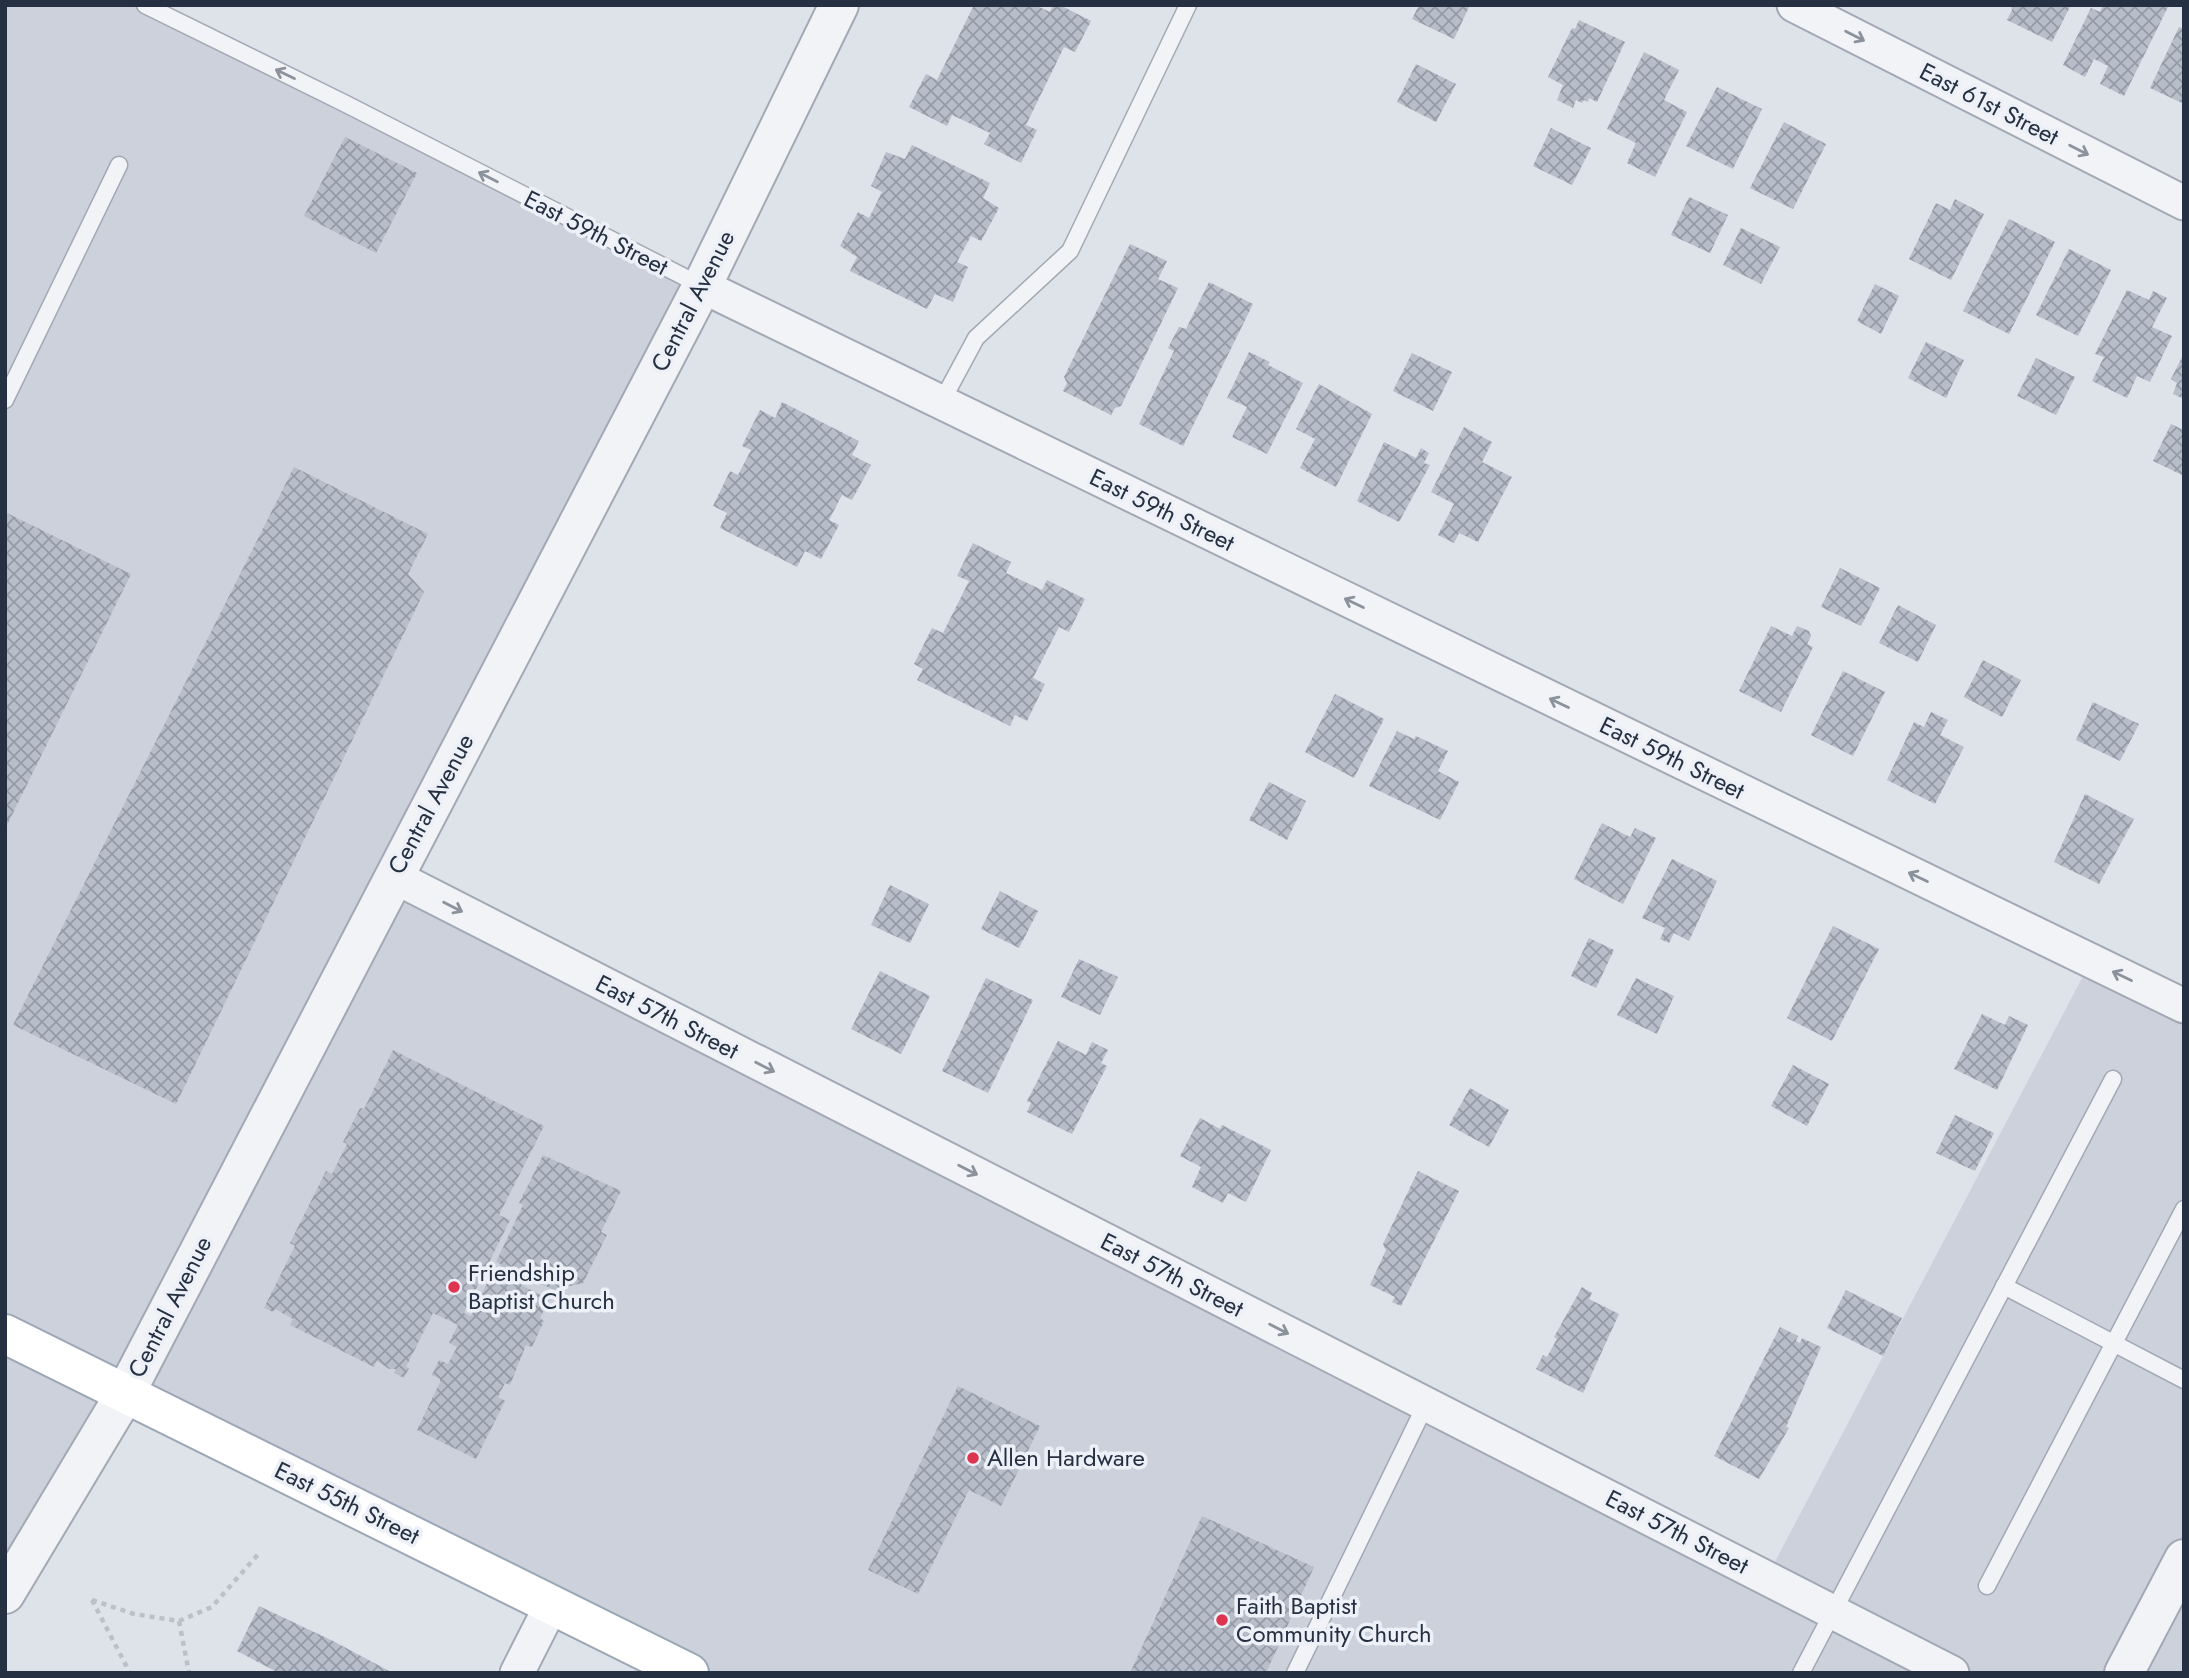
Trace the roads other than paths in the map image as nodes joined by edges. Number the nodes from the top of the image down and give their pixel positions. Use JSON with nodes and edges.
{"nodes":[{"id":1,"x":145,"y":5,"type":"edge"},
{"id":2,"x":839,"y":5,"type":"edge"},
{"id":3,"x":1188,"y":5,"type":"edge"},
{"id":4,"x":1794,"y":5,"type":"edge"},
{"id":5,"x":119,"y":165,"type":"dead end"},
{"id":6,"x":2184,"y":203,"type":"edge"},
{"id":7,"x":702,"y":286,"type":"junction"},
{"id":8,"x":5,"y":400,"type":"edge"},
{"id":9,"x":942,"y":403,"type":"junction"},
{"id":10,"x":393,"y":876,"type":"junction"},
{"id":11,"x":2184,"y":1006,"type":"edge"},
{"id":12,"x":2113,"y":1079,"type":"dead end"},
{"id":13,"x":2184,"y":1209,"type":"edge"},
{"id":14,"x":2004,"y":1286,"type":"junction"},
{"id":15,"x":5,"y":1334,"type":"edge"},
{"id":16,"x":2113,"y":1343,"type":"junction"},
{"id":17,"x":2184,"y":1380,"type":"edge"},
{"id":18,"x":125,"y":1394,"type":"junction"},
{"id":19,"x":1426,"y":1404,"type":"junction"},
{"id":20,"x":2184,"y":1559,"type":"edge"},
{"id":21,"x":1987,"y":1586,"type":"dead end"},
{"id":22,"x":5,"y":1594,"type":"edge"},
{"id":23,"x":552,"y":1604,"type":"junction"},
{"id":24,"x":1832,"y":1611,"type":"junction"},
{"id":25,"x":517,"y":1673,"type":"edge"},
{"id":26,"x":689,"y":1673,"type":"edge"},
{"id":27,"x":1295,"y":1673,"type":"edge"},
{"id":28,"x":1801,"y":1673,"type":"edge"},
{"id":29,"x":1952,"y":1673,"type":"edge"},
{"id":30,"x":2124,"y":1673,"type":"edge"}],
"edges":[{"from":7,"to":1,"type":"lane","name":"East 59th Street","one_way":true},
{"from":2,"to":7,"type":"street","name":"Central Avenue"},
{"from":3,"to":9,"type":"lane"},
{"from":4,"to":6,"type":"street","name":"East 61st Street","one_way":true},
{"from":5,"to":8,"type":"lane"},
{"from":7,"to":9,"type":"street","name":"East 59th Street"},
{"from":7,"to":10,"type":"street","name":"Central Avenue"},
{"from":11,"to":9,"type":"street","name":"East 59th Street","one_way":true},
{"from":10,"to":18,"type":"street","name":"Central Avenue"},
{"from":10,"to":19,"type":"street","name":"East 57th Street","one_way":true},
{"from":12,"to":14,"type":"lane"},
{"from":13,"to":16,"type":"lane"},
{"from":14,"to":16,"type":"lane"},
{"from":14,"to":24,"type":"lane"},
{"from":15,"to":18,"type":"main road","name":"East 55th Street"},
{"from":16,"to":17,"type":"lane"},
{"from":16,"to":21,"type":"lane"},
{"from":18,"to":22,"type":"street","name":"Central Avenue"},
{"from":18,"to":23,"type":"main road","name":"East 55th Street"},
{"from":19,"to":24,"type":"street","name":"East 57th Street"},
{"from":19,"to":27,"type":"lane"},
{"from":20,"to":30,"type":"street"},
{"from":23,"to":25,"type":"street"},
{"from":23,"to":26,"type":"main road","name":"East 55th Street"},
{"from":24,"to":28,"type":"lane"},
{"from":24,"to":29,"type":"street","name":"East 57th Street"}]}
